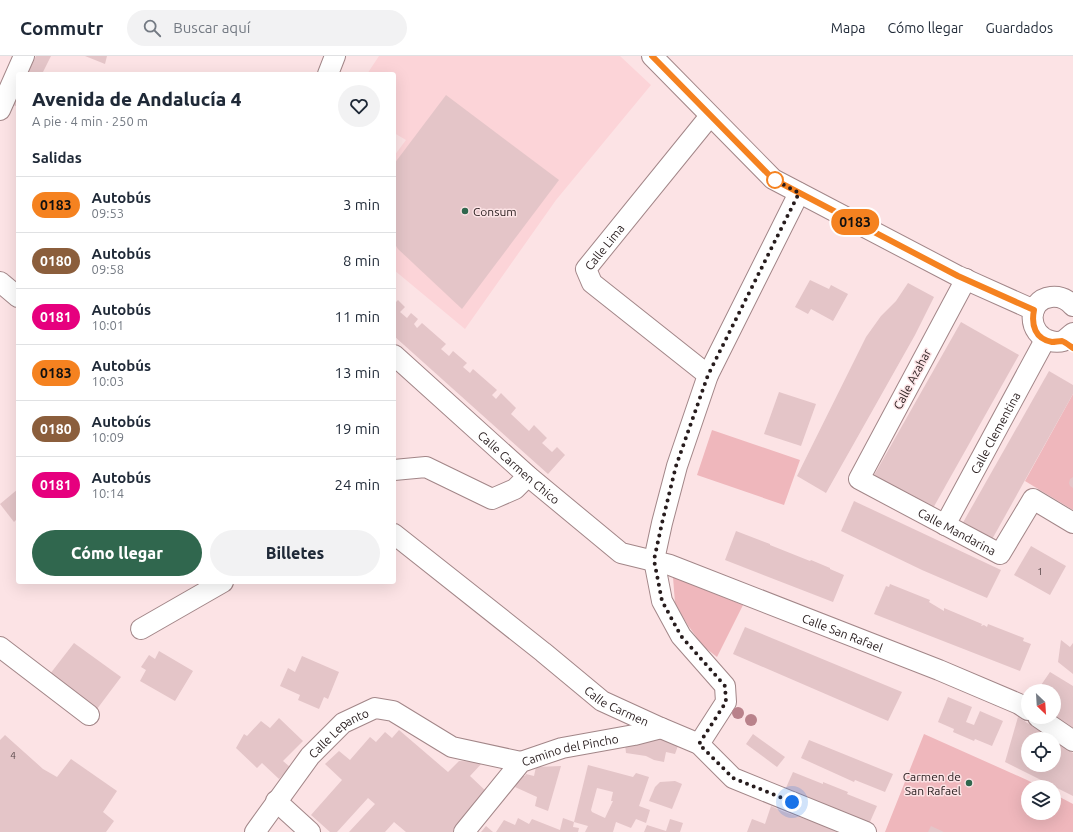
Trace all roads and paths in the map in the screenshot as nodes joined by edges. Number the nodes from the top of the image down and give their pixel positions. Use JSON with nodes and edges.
{"nodes":[{"id":1,"x":24,"y":56,"type":"edge"},
{"id":2,"x":335,"y":56,"type":"edge"},
{"id":3,"x":652,"y":56,"type":"edge"},
{"id":4,"x":17,"y":72,"type":"edge"},
{"id":5,"x":329,"y":72,"type":"edge"},
{"id":6,"x":16,"y":74,"type":"edge"},
{"id":7,"x":0,"y":110,"type":"edge"},
{"id":8,"x":710,"y":116,"type":"junction"},
{"id":9,"x":799,"y":193,"type":"junction"},
{"id":10,"x":966,"y":279,"type":"junction"},
{"id":11,"x":0,"y":282,"type":"edge"},
{"id":12,"x":16,"y":295,"type":"edge"},
{"id":13,"x":1073,"y":306,"type":"edge"},
{"id":14,"x":1034,"y":310,"type":"junction"},
{"id":15,"x":1063,"y":340,"type":"edge"},
{"id":16,"x":396,"y":357,"type":"edge"},
{"id":17,"x":708,"y":375,"type":"junction"},
{"id":18,"x":396,"y":470,"type":"edge"},
{"id":19,"x":528,"y":476,"type":"junction"},
{"id":20,"x":859,"y":479,"type":"joint"},
{"id":21,"x":1073,"y":523,"type":"edge"},
{"id":22,"x":945,"y":525,"type":"junction"},
{"id":23,"x":396,"y":536,"type":"edge"},
{"id":24,"x":654,"y":560,"type":"junction"},
{"id":25,"x":220,"y":584,"type":"edge"},
{"id":26,"x":141,"y":629,"type":"dead end"},
{"id":27,"x":0,"y":647,"type":"edge"},
{"id":28,"x":1021,"y":706,"type":"edge"},
{"id":29,"x":89,"y":715,"type":"dead end"},
{"id":30,"x":1048,"y":724,"type":"edge"},
{"id":31,"x":661,"y":728,"type":"junction"},
{"id":32,"x":1073,"y":742,"type":"edge"},
{"id":33,"x":699,"y":744,"type":"junction"},
{"id":34,"x":521,"y":762,"type":"junction"},
{"id":35,"x":276,"y":801,"type":"junction"},
{"id":36,"x":255,"y":832,"type":"edge"},
{"id":37,"x":310,"y":832,"type":"edge"},
{"id":38,"x":464,"y":832,"type":"edge"},
{"id":39,"x":866,"y":832,"type":"edge"}],
"edges":[{"from":1,"to":4,"type":"street"},
{"from":2,"to":5,"type":"street"},
{"from":3,"to":8,"type":"street"},
{"from":6,"to":7,"type":"street"},
{"from":8,"to":9,"type":"street"},
{"from":8,"to":17,"type":"street","name":"Calle Lima"},
{"from":9,"to":10,"type":"street"},
{"from":9,"to":17,"type":"street"},
{"from":10,"to":14,"type":"street"},
{"from":10,"to":20,"type":"street","name":"Calle Azahar"},
{"from":11,"to":12,"type":"street"},
{"from":13,"to":14,"type":"street"},
{"from":14,"to":15,"type":"street"},
{"from":15,"to":22,"type":"street","name":"Calle Clementina"},
{"from":16,"to":19,"type":"street","name":"Calle Carmen Chico"},
{"from":17,"to":24,"type":"street"},
{"from":18,"to":19,"type":"street"},
{"from":19,"to":24,"type":"street","name":"Calle Carmen Chico"},
{"from":20,"to":22,"type":"street","name":"Calle Mandarina"},
{"from":21,"to":22,"type":"street","name":"Calle Mandarina"},
{"from":23,"to":31,"type":"street","name":"Calle Carmen"},
{"from":24,"to":28,"type":"street","name":"Calle San Rafael"},
{"from":24,"to":33,"type":"street"},
{"from":25,"to":26,"type":"street"},
{"from":27,"to":29,"type":"street"},
{"from":30,"to":32,"type":"street"},
{"from":31,"to":33,"type":"street","name":"Calle Carmen"},
{"from":31,"to":34,"type":"street","name":"Camino del Pincho"},
{"from":33,"to":39,"type":"street","name":"Calle Carmen"},
{"from":34,"to":35,"type":"street","name":"Calle Lepanto"},
{"from":34,"to":38,"type":"street","name":"Camino del Pincho"},
{"from":35,"to":36,"type":"street","name":"Calle Lepanto"},
{"from":35,"to":37,"type":"street"}]}
